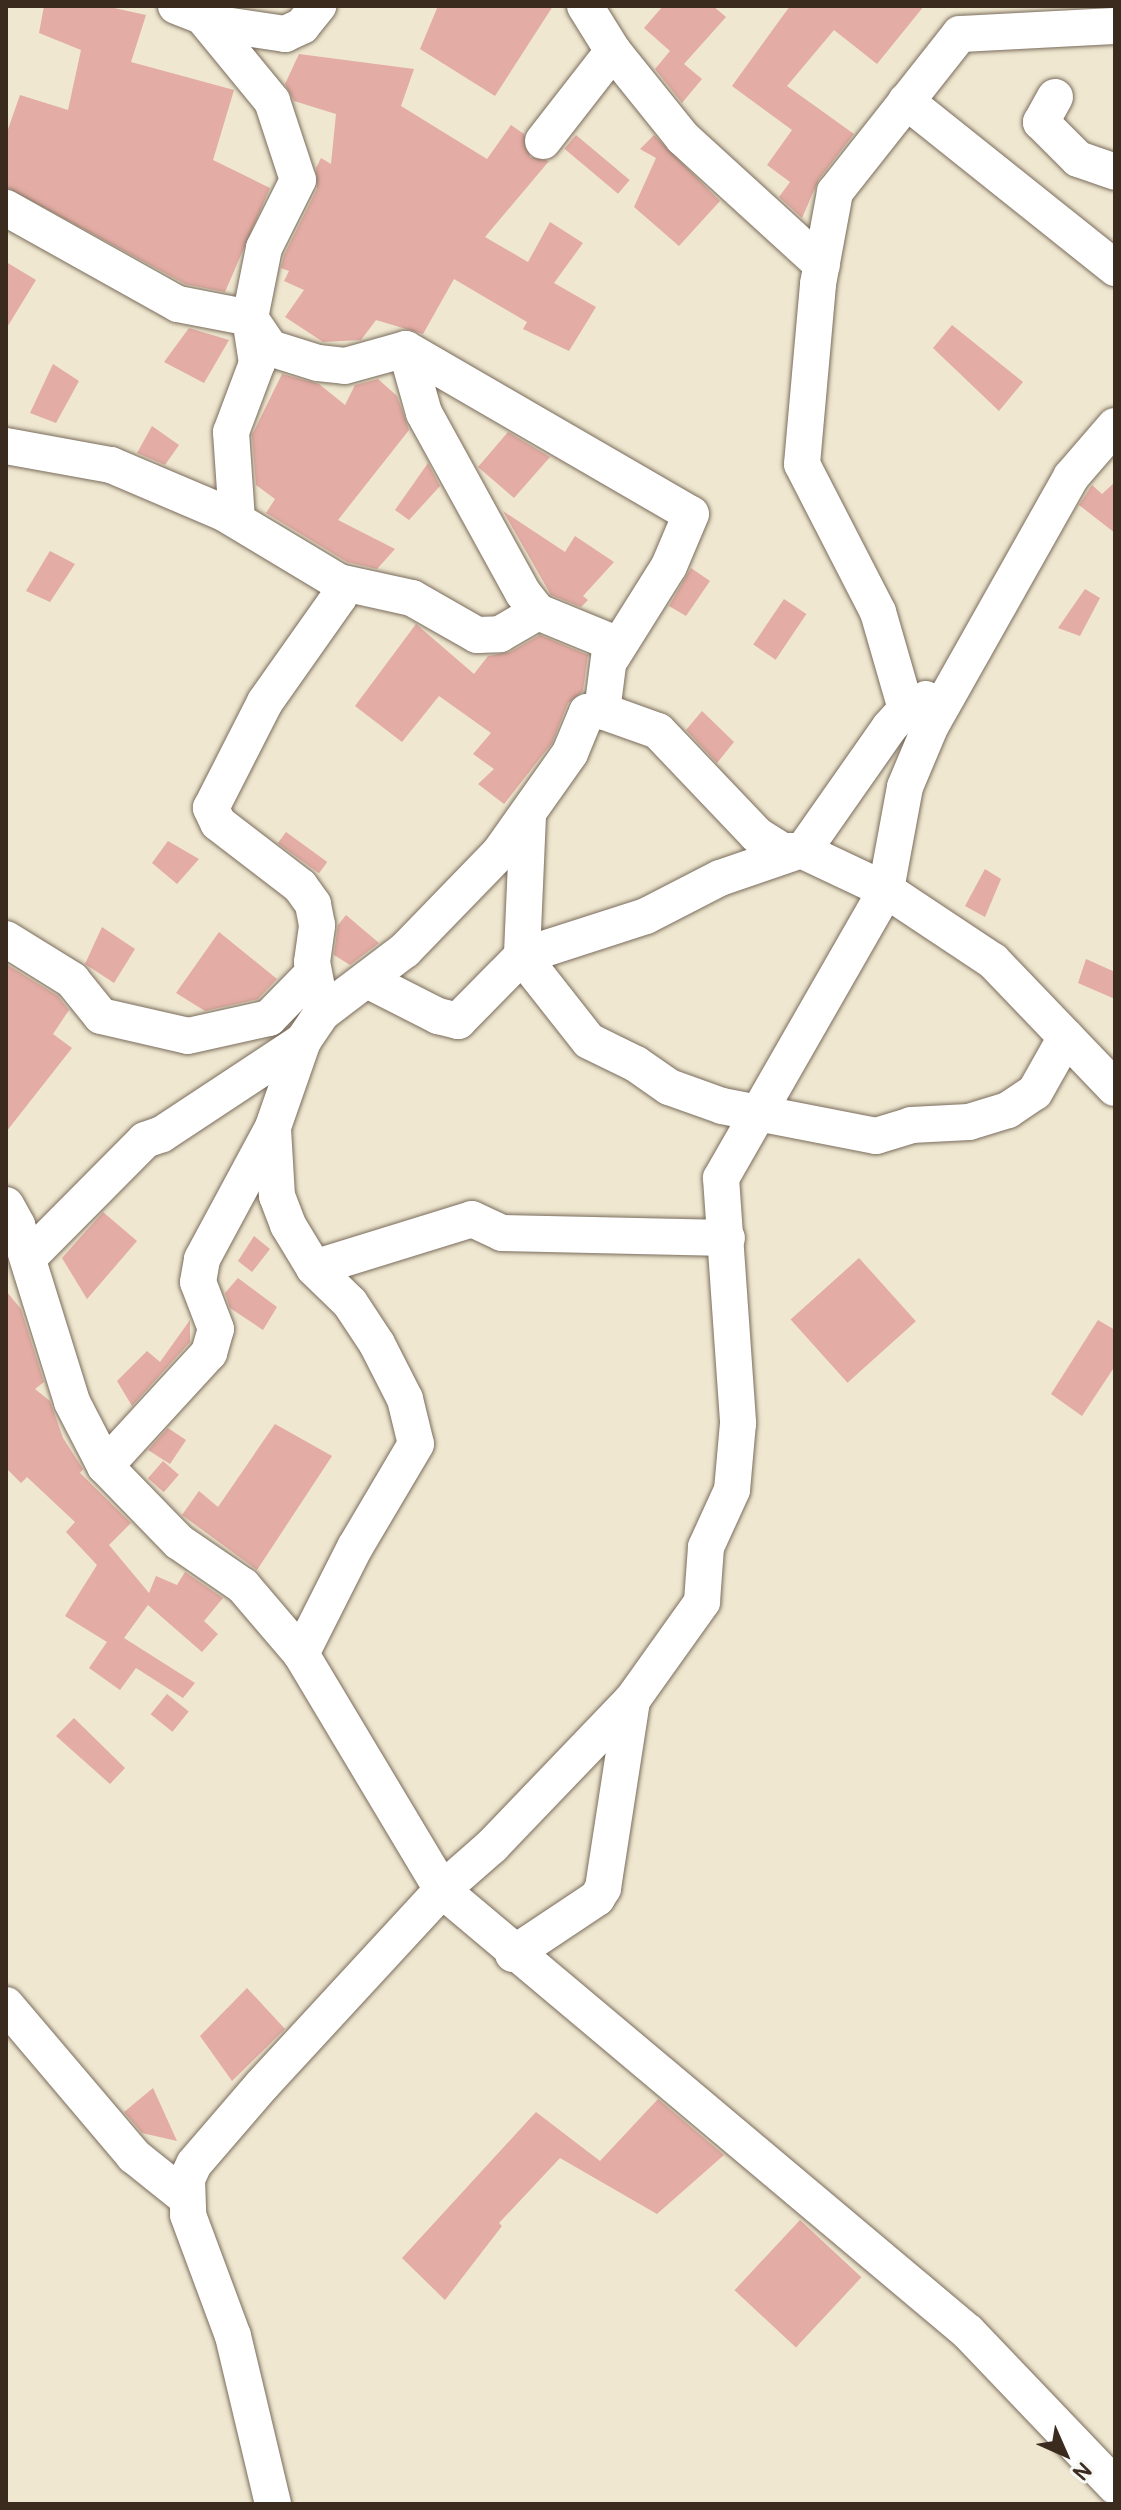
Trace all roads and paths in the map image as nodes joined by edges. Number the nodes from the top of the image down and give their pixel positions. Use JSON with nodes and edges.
{"nodes":[{"id":1,"x":318,"y":6,"type":"edge"},
{"id":2,"x":585,"y":6,"type":"edge"},
{"id":3,"x":190,"y":11,"type":"edge"},
{"id":4,"x":1028,"y":18,"type":"edge"},
{"id":5,"x":1115,"y":26,"type":"edge"},
{"id":6,"x":613,"y":51,"type":"junction"},
{"id":7,"x":1055,"y":97,"type":"dead end"},
{"id":8,"x":906,"y":101,"type":"junction"},
{"id":9,"x":543,"y":141,"type":"dead end"},
{"id":10,"x":1109,"y":164,"type":"edge"},
{"id":11,"x":6,"y":208,"type":"edge"},
{"id":12,"x":822,"y":265,"type":"junction"},
{"id":13,"x":1115,"y":268,"type":"edge"},
{"id":14,"x":250,"y":318,"type":"junction"},
{"id":15,"x":406,"y":349,"type":"junction"},
{"id":16,"x":1115,"y":426,"type":"edge"},
{"id":17,"x":6,"y":446,"type":"edge"},
{"id":18,"x":237,"y":520,"type":"junction"},
{"id":19,"x":339,"y":582,"type":"junction"},
{"id":20,"x":538,"y":612,"type":"junction"},
{"id":21,"x":612,"y":657,"type":"junction"},
{"id":22,"x":952,"y":687,"type":"junction"},
{"id":23,"x":906,"y":709,"type":"junction"},
{"id":24,"x":602,"y":711,"type":"junction"},
{"id":25,"x":528,"y":816,"type":"junction"},
{"id":26,"x":798,"y":852,"type":"junction"},
{"id":27,"x":886,"y":890,"type":"junction"},
{"id":28,"x":6,"y":939,"type":"edge"},
{"id":29,"x":522,"y":956,"type":"junction"},
{"id":30,"x":313,"y":973,"type":"junction"},
{"id":31,"x":367,"y":980,"type":"junction"},
{"id":32,"x":312,"y":1027,"type":"junction"},
{"id":33,"x":1066,"y":1037,"type":"junction"},
{"id":34,"x":1115,"y":1088,"type":"edge"},
{"id":35,"x":761,"y":1115,"type":"junction"},
{"id":36,"x":273,"y":1127,"type":"junction"},
{"id":37,"x":6,"y":1205,"type":"edge"},
{"id":38,"x":727,"y":1238,"type":"junction"},
{"id":39,"x":28,"y":1258,"type":"junction"},
{"id":40,"x":314,"y":1268,"type":"junction"},
{"id":41,"x":105,"y":1466,"type":"junction"},
{"id":42,"x":301,"y":1654,"type":"junction"},
{"id":43,"x":632,"y":1700,"type":"junction"},
{"id":44,"x":442,"y":1890,"type":"junction"},
{"id":45,"x":513,"y":1954,"type":"junction"},
{"id":46,"x":6,"y":2005,"type":"edge"},
{"id":47,"x":184,"y":2196,"type":"junction"},
{"id":48,"x":1115,"y":2486,"type":"edge"},
{"id":49,"x":273,"y":2504,"type":"edge"}],
"edges":[{"from":1,"to":3,"type":"street"},
{"from":2,"to":6,"type":"street"},
{"from":3,"to":14,"type":"street"},
{"from":4,"to":5,"type":"street"},
{"from":4,"to":8,"type":"street"},
{"from":6,"to":9,"type":"street"},
{"from":6,"to":12,"type":"street"},
{"from":7,"to":10,"type":"street"},
{"from":8,"to":12,"type":"street"},
{"from":8,"to":13,"type":"street"},
{"from":11,"to":14,"type":"street"},
{"from":12,"to":23,"type":"street"},
{"from":14,"to":15,"type":"street"},
{"from":14,"to":18,"type":"street"},
{"from":15,"to":20,"type":"street"},
{"from":15,"to":21,"type":"street"},
{"from":16,"to":22,"type":"street"},
{"from":17,"to":18,"type":"street"},
{"from":18,"to":19,"type":"street"},
{"from":19,"to":20,"type":"street"},
{"from":19,"to":30,"type":"street"},
{"from":20,"to":21,"type":"street"},
{"from":21,"to":24,"type":"street"},
{"from":22,"to":23,"type":"street"},
{"from":22,"to":27,"type":"street"},
{"from":23,"to":26,"type":"street"},
{"from":24,"to":25,"type":"street"},
{"from":24,"to":26,"type":"street"},
{"from":25,"to":29,"type":"street"},
{"from":25,"to":31,"type":"street"},
{"from":26,"to":27,"type":"street"},
{"from":26,"to":29,"type":"street"},
{"from":27,"to":33,"type":"street"},
{"from":27,"to":35,"type":"street"},
{"from":28,"to":30,"type":"street"},
{"from":29,"to":31,"type":"street"},
{"from":29,"to":35,"type":"street"},
{"from":30,"to":32,"type":"street"},
{"from":31,"to":32,"type":"street"},
{"from":32,"to":36,"type":"street"},
{"from":32,"to":39,"type":"street"},
{"from":33,"to":34,"type":"street"},
{"from":33,"to":35,"type":"street"},
{"from":35,"to":38,"type":"street"},
{"from":36,"to":40,"type":"street"},
{"from":36,"to":41,"type":"street"},
{"from":37,"to":39,"type":"street"},
{"from":38,"to":40,"type":"street"},
{"from":38,"to":43,"type":"street"},
{"from":39,"to":41,"type":"street"},
{"from":40,"to":42,"type":"street"},
{"from":41,"to":42,"type":"street"},
{"from":42,"to":44,"type":"street"},
{"from":43,"to":44,"type":"street"},
{"from":43,"to":45,"type":"street"},
{"from":44,"to":45,"type":"street"},
{"from":44,"to":47,"type":"street"},
{"from":45,"to":48,"type":"street"},
{"from":46,"to":47,"type":"street"},
{"from":47,"to":49,"type":"street"}]}
